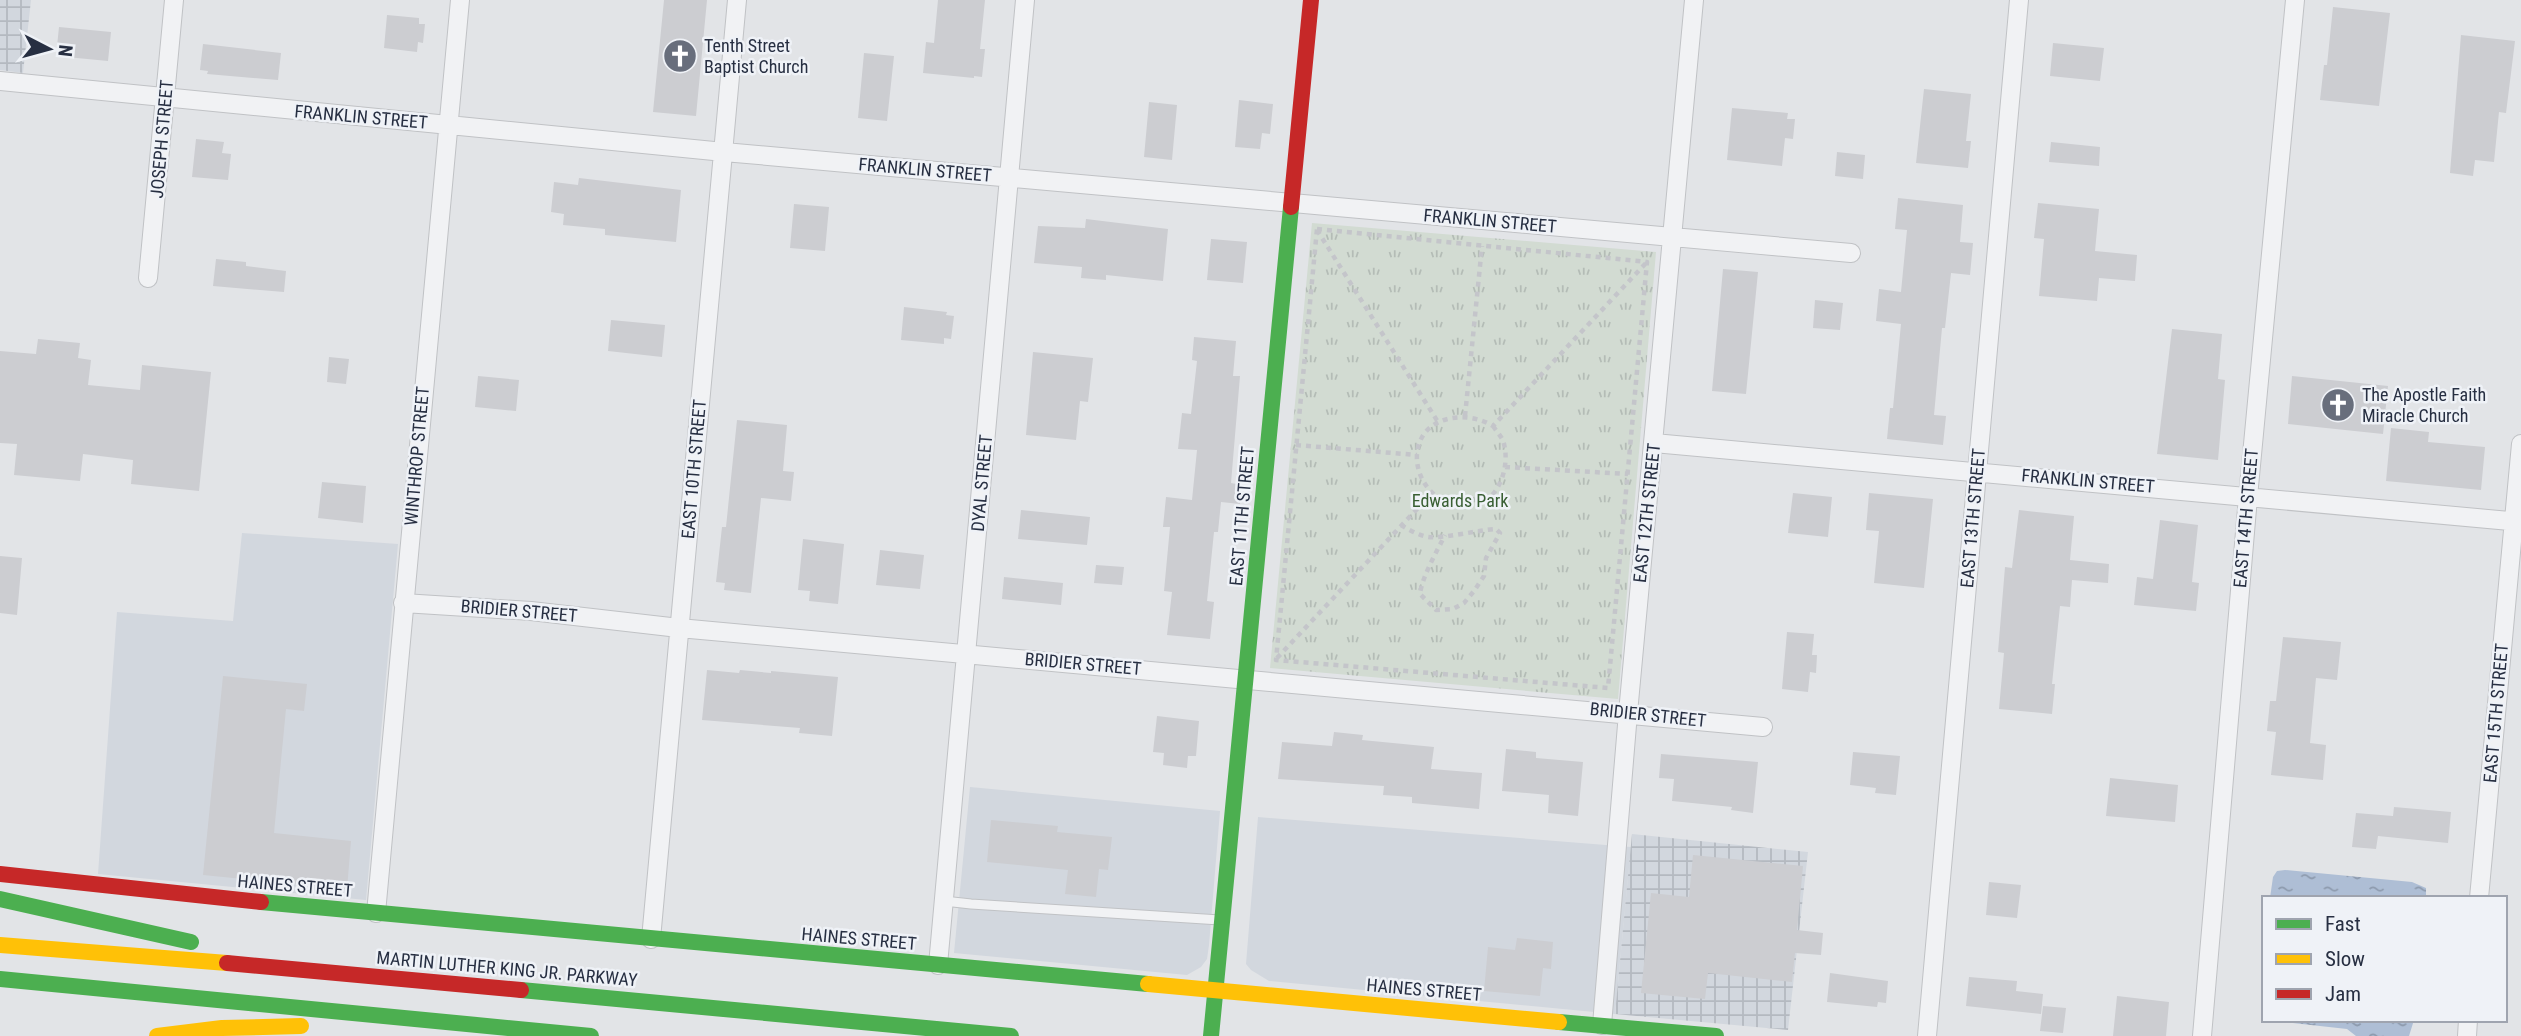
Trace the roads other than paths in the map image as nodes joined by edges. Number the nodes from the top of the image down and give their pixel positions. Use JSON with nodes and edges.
{"nodes":[{"id":1,"x":174,"y":0,"type":"edge"},
{"id":2,"x":460,"y":0,"type":"edge"},
{"id":3,"x":737,"y":0,"type":"edge"},
{"id":4,"x":1025,"y":0,"type":"edge"},
{"id":5,"x":1311,"y":0,"type":"edge"},
{"id":6,"x":1694,"y":0,"type":"edge"},
{"id":7,"x":2019,"y":0,"type":"edge"},
{"id":8,"x":2295,"y":0,"type":"edge"},
{"id":9,"x":0,"y":81,"type":"edge"},
{"id":10,"x":165,"y":99,"type":"junction"},
{"id":11,"x":448,"y":125,"type":"junction"},
{"id":12,"x":724,"y":152,"type":"junction"},
{"id":13,"x":1009,"y":178,"type":"junction"},
{"id":14,"x":1291,"y":203,"type":"junction"},
{"id":15,"x":1673,"y":238,"type":"junction"},
{"id":16,"x":1851,"y":253,"type":"dead end"},
{"id":17,"x":148,"y":278,"type":"dead end"},
{"id":18,"x":1654,"y":443,"type":"junction"},
{"id":19,"x":2521,"y":444,"type":"edge"},
{"id":20,"x":1977,"y":471,"type":"junction"},
{"id":21,"x":2248,"y":496,"type":"junction"},
{"id":22,"x":2517,"y":522,"type":"edge"},
{"id":23,"x":403,"y":603,"type":"junction"},
{"id":24,"x":679,"y":628,"type":"junction"},
{"id":25,"x":967,"y":653,"type":"junction"},
{"id":26,"x":1246,"y":679,"type":"junction"},
{"id":27,"x":1628,"y":713,"type":"junction"},
{"id":28,"x":1763,"y":727,"type":"dead end"},
{"id":29,"x":0,"y":874,"type":"edge"},
{"id":30,"x":2479,"y":896,"type":"edge"},
{"id":31,"x":0,"y":899,"type":"edge"},
{"id":32,"x":944,"y":901,"type":"junction"},
{"id":33,"x":376,"y":913,"type":"junction"},
{"id":34,"x":1221,"y":921,"type":"junction"},
{"id":35,"x":651,"y":939,"type":"junction"},
{"id":36,"x":0,"y":944,"type":"edge"},
{"id":37,"x":938,"y":965,"type":"junction"},
{"id":38,"x":309,"y":970,"type":"junction"},
{"id":39,"x":0,"y":979,"type":"edge"},
{"id":40,"x":1216,"y":991,"type":"junction"},
{"id":41,"x":473,"y":1025,"type":"junction"},
{"id":42,"x":1602,"y":1026,"type":"junction"},
{"id":43,"x":157,"y":1036,"type":"edge"},
{"id":44,"x":592,"y":1036,"type":"edge"},
{"id":45,"x":1011,"y":1036,"type":"edge"},
{"id":46,"x":1211,"y":1036,"type":"edge"},
{"id":47,"x":1716,"y":1036,"type":"edge"},
{"id":48,"x":1927,"y":1036,"type":"edge"},
{"id":49,"x":2202,"y":1036,"type":"edge"}],
"edges":[{"from":1,"to":10,"type":"street","name":"JOSEPH STREET"},
{"from":2,"to":11,"type":"street","name":"WINTHROP STREET"},
{"from":3,"to":12,"type":"street","name":"EAST 10TH STREET"},
{"from":4,"to":13,"type":"street","name":"DYAL STREET"},
{"from":5,"to":14,"type":"main road","name":"EAST 11TH STREET"},
{"from":6,"to":15,"type":"street","name":"EAST 12TH STREET"},
{"from":7,"to":20,"type":"street","name":"EAST 13TH STREET"},
{"from":8,"to":21,"type":"street","name":"EAST 14TH STREET"},
{"from":9,"to":10,"type":"street","name":"FRANKLIN STREET"},
{"from":10,"to":11,"type":"street","name":"FRANKLIN STREET"},
{"from":10,"to":17,"type":"street","name":"JOSEPH STREET"},
{"from":11,"to":12,"type":"street","name":"FRANKLIN STREET"},
{"from":11,"to":23,"type":"street","name":"WINTHROP STREET"},
{"from":12,"to":13,"type":"street","name":"FRANKLIN STREET"},
{"from":12,"to":24,"type":"street","name":"EAST 10TH STREET"},
{"from":13,"to":14,"type":"street","name":"FRANKLIN STREET"},
{"from":13,"to":25,"type":"street","name":"DYAL STREET"},
{"from":14,"to":15,"type":"street","name":"FRANKLIN STREET"},
{"from":14,"to":26,"type":"main road","name":"EAST 11TH STREET"},
{"from":15,"to":16,"type":"street","name":"FRANKLIN STREET"},
{"from":15,"to":18,"type":"street","name":"EAST 12TH STREET"},
{"from":18,"to":20,"type":"street","name":"FRANKLIN STREET"},
{"from":18,"to":27,"type":"street","name":"EAST 12TH STREET"},
{"from":19,"to":22,"type":"street","name":"EAST 15TH STREET"},
{"from":20,"to":21,"type":"street","name":"FRANKLIN STREET"},
{"from":20,"to":48,"type":"street","name":"EAST 13TH STREET"},
{"from":21,"to":22,"type":"street","name":"FRANKLIN STREET"},
{"from":21,"to":49,"type":"street","name":"EAST 14TH STREET"},
{"from":22,"to":30,"type":"street","name":"EAST 15TH STREET"},
{"from":23,"to":24,"type":"street","name":"BRIDIER STREET"},
{"from":23,"to":33,"type":"street","name":"WINTHROP STREET"},
{"from":24,"to":25,"type":"street","name":"BRIDIER STREET"},
{"from":24,"to":35,"type":"street","name":"EAST 10TH STREET"},
{"from":25,"to":26,"type":"street","name":"BRIDIER STREET"},
{"from":25,"to":32,"type":"street","name":"DYAL STREET"},
{"from":26,"to":27,"type":"street","name":"BRIDIER STREET"},
{"from":26,"to":34,"type":"main road","name":"EAST 11TH STREET"},
{"from":27,"to":28,"type":"street","name":"BRIDIER STREET"},
{"from":27,"to":42,"type":"street","name":"EAST 12TH STREET"},
{"from":29,"to":33,"type":"main road","name":"HAINES STREET"},
{"from":31,"to":38,"type":"main road"},
{"from":32,"to":34,"type":"lane"},
{"from":32,"to":37,"type":"street","name":"DYAL STREET"},
{"from":33,"to":35,"type":"main road","name":"HAINES STREET"},
{"from":34,"to":40,"type":"main road","name":"EAST 11TH STREET"},
{"from":35,"to":37,"type":"main road","name":"HAINES STREET"},
{"from":36,"to":38,"type":"main road","name":"MARTIN LUTHER KING JR. PARKWAY"},
{"from":37,"to":40,"type":"main road","name":"HAINES STREET"},
{"from":38,"to":45,"type":"main road","name":"MARTIN LUTHER KING JR. PARKWAY"},
{"from":39,"to":41,"type":"main road"},
{"from":40,"to":42,"type":"main road","name":"HAINES STREET"},
{"from":40,"to":46,"type":"main road","name":"EAST 11TH STREET"},
{"from":41,"to":43,"type":"main road"},
{"from":41,"to":44,"type":"main road"},
{"from":42,"to":47,"type":"main road","name":"HAINES STREET"}]}
